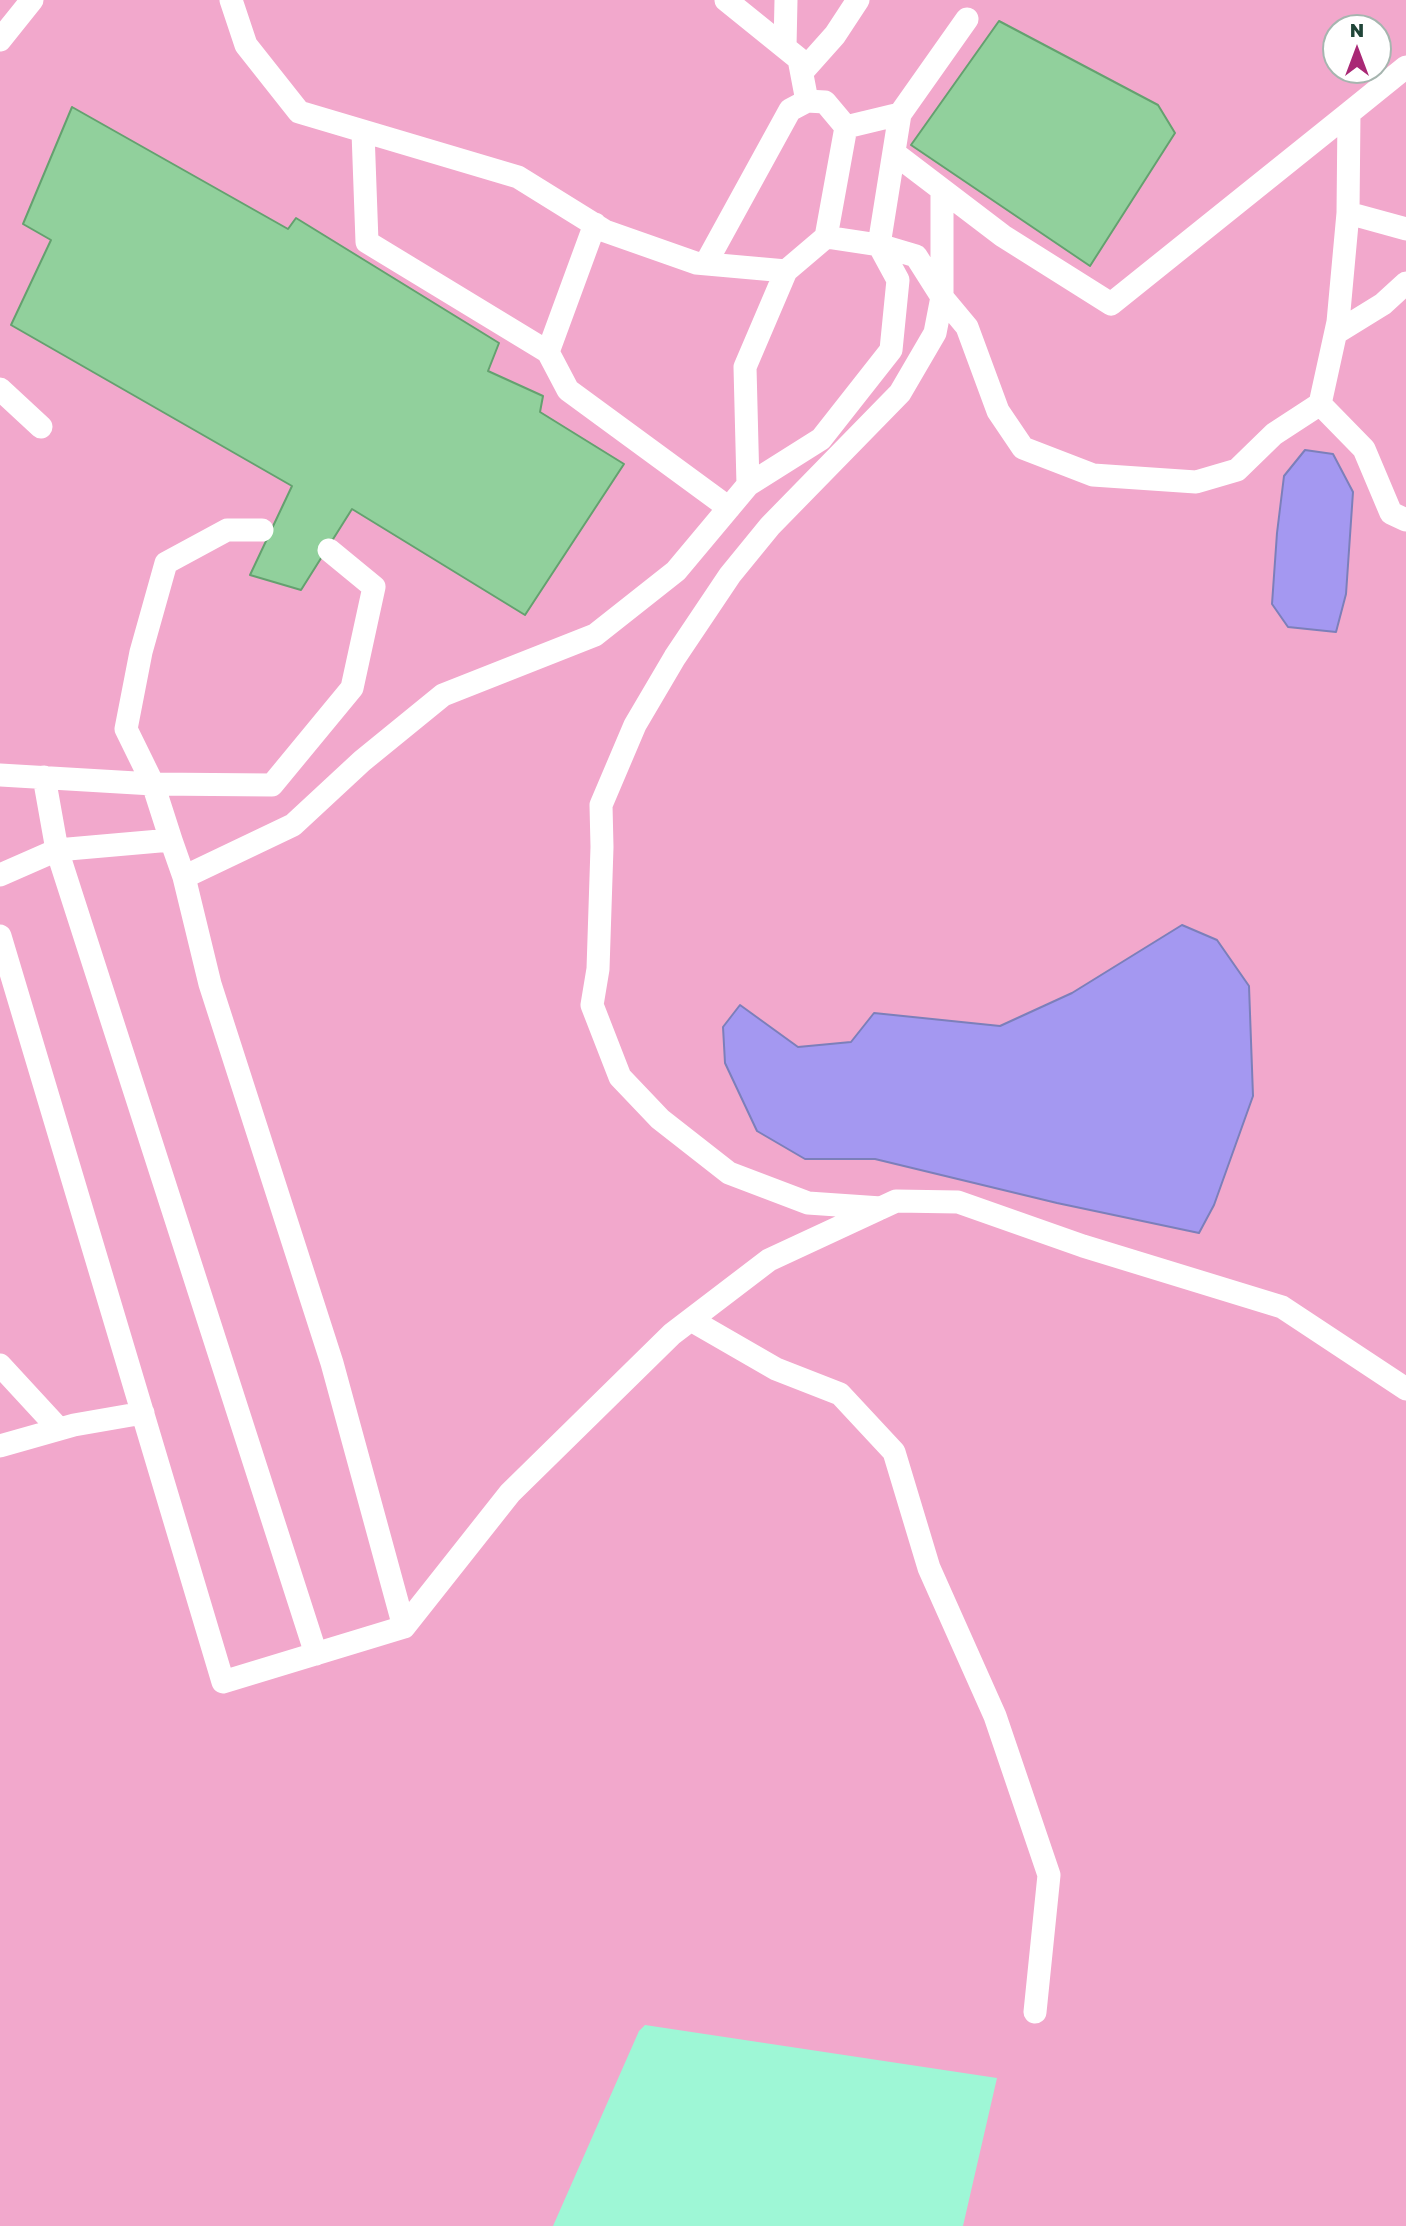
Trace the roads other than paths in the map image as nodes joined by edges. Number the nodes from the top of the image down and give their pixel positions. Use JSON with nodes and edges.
{"nodes":[{"id":1,"x":32,"y":0,"type":"edge"},
{"id":2,"x":231,"y":0,"type":"edge"},
{"id":3,"x":726,"y":0,"type":"edge"},
{"id":4,"x":786,"y":0,"type":"edge"},
{"id":5,"x":858,"y":0,"type":"edge"},
{"id":6,"x":967,"y":19,"type":"dead end"},
{"id":7,"x":0,"y":40,"type":"edge"},
{"id":8,"x":785,"y":47,"type":"junction"},
{"id":9,"x":1406,"y":66,"type":"edge"},
{"id":10,"x":802,"y":72,"type":"junction"},
{"id":11,"x":807,"y":101,"type":"junction"},
{"id":12,"x":1349,"y":113,"type":"junction"},
{"id":13,"x":900,"y":114,"type":"junction"},
{"id":14,"x":846,"y":127,"type":"junction"},
{"id":15,"x":363,"y":132,"type":"junction"},
{"id":16,"x":894,"y":153,"type":"junction"},
{"id":17,"x":943,"y":191,"type":"junction"},
{"id":18,"x":1348,"y":213,"type":"junction"},
{"id":19,"x":596,"y":224,"type":"junction"},
{"id":20,"x":1406,"y":229,"type":"edge"},
{"id":21,"x":826,"y":237,"type":"junction"},
{"id":22,"x":879,"y":245,"type":"junction"},
{"id":23,"x":706,"y":263,"type":"junction"},
{"id":24,"x":786,"y":271,"type":"junction"},
{"id":25,"x":1406,"y":283,"type":"edge"},
{"id":26,"x":942,"y":297,"type":"junction"},
{"id":27,"x":1336,"y":333,"type":"junction"},
{"id":28,"x":548,"y":352,"type":"junction"},
{"id":29,"x":0,"y":389,"type":"edge"},
{"id":30,"x":1320,"y":404,"type":"junction"},
{"id":31,"x":41,"y":427,"type":"dead end"},
{"id":32,"x":748,"y":485,"type":"junction"},
{"id":33,"x":729,"y":508,"type":"junction"},
{"id":34,"x":1406,"y":520,"type":"edge"},
{"id":35,"x":262,"y":530,"type":"dead end"},
{"id":36,"x":329,"y":550,"type":"dead end"},
{"id":37,"x":0,"y":775,"type":"edge"},
{"id":38,"x":44,"y":777,"type":"junction"},
{"id":39,"x":153,"y":783,"type":"junction"},
{"id":40,"x":171,"y":840,"type":"junction"},
{"id":41,"x":57,"y":850,"type":"junction"},
{"id":42,"x":0,"y":875,"type":"edge"},
{"id":43,"x":184,"y":877,"type":"junction"},
{"id":44,"x":0,"y":936,"type":"edge"},
{"id":45,"x":881,"y":1208,"type":"junction"},
{"id":46,"x":691,"y":1320,"type":"junction"},
{"id":47,"x":0,"y":1365,"type":"edge"},
{"id":48,"x":1406,"y":1390,"type":"edge"},
{"id":49,"x":143,"y":1413,"type":"junction"},
{"id":50,"x":59,"y":1429,"type":"junction"},
{"id":51,"x":0,"y":1446,"type":"edge"},
{"id":52,"x":404,"y":1627,"type":"junction"},
{"id":53,"x":316,"y":1654,"type":"junction"},
{"id":54,"x":1035,"y":2012,"type":"dead end"}],
"edges":[{"from":1,"to":7,"type":"lane"},
{"from":2,"to":15,"type":"lane"},
{"from":3,"to":8,"type":"lane"},
{"from":4,"to":8,"type":"lane"},
{"from":5,"to":10,"type":"lane"},
{"from":6,"to":13,"type":"lane"},
{"from":8,"to":10,"type":"lane"},
{"from":9,"to":12,"type":"lane"},
{"from":10,"to":11,"type":"lane"},
{"from":11,"to":14,"type":"lane"},
{"from":11,"to":23,"type":"lane"},
{"from":12,"to":17,"type":"lane"},
{"from":12,"to":18,"type":"lane"},
{"from":13,"to":14,"type":"lane"},
{"from":13,"to":16,"type":"lane"},
{"from":14,"to":21,"type":"lane"},
{"from":15,"to":19,"type":"lane"},
{"from":15,"to":28,"type":"lane"},
{"from":16,"to":17,"type":"lane"},
{"from":16,"to":22,"type":"lane"},
{"from":17,"to":26,"type":"lane"},
{"from":18,"to":20,"type":"lane"},
{"from":18,"to":27,"type":"lane"},
{"from":19,"to":23,"type":"lane"},
{"from":19,"to":28,"type":"lane"},
{"from":21,"to":22,"type":"lane"},
{"from":21,"to":24,"type":"lane"},
{"from":22,"to":26,"type":"lane"},
{"from":22,"to":32,"type":"lane"},
{"from":23,"to":24,"type":"lane"},
{"from":24,"to":32,"type":"lane"},
{"from":25,"to":27,"type":"lane"},
{"from":26,"to":30,"type":"lane"},
{"from":26,"to":45,"type":"lane"},
{"from":27,"to":30,"type":"lane"},
{"from":28,"to":33,"type":"lane"},
{"from":29,"to":31,"type":"lane"},
{"from":30,"to":34,"type":"lane"},
{"from":32,"to":33,"type":"lane"},
{"from":33,"to":43,"type":"lane"},
{"from":35,"to":39,"type":"lane"},
{"from":36,"to":39,"type":"lane"},
{"from":37,"to":38,"type":"lane"},
{"from":38,"to":39,"type":"lane"},
{"from":38,"to":41,"type":"lane"},
{"from":39,"to":40,"type":"lane"},
{"from":40,"to":41,"type":"lane"},
{"from":40,"to":43,"type":"lane"},
{"from":41,"to":42,"type":"lane"},
{"from":41,"to":53,"type":"lane"},
{"from":43,"to":52,"type":"lane"},
{"from":44,"to":49,"type":"lane"},
{"from":45,"to":46,"type":"lane"},
{"from":45,"to":48,"type":"lane"},
{"from":46,"to":52,"type":"lane"},
{"from":46,"to":54,"type":"lane"},
{"from":47,"to":50,"type":"lane"},
{"from":49,"to":50,"type":"lane"},
{"from":49,"to":53,"type":"lane"},
{"from":50,"to":51,"type":"lane"},
{"from":52,"to":53,"type":"lane"}]}
